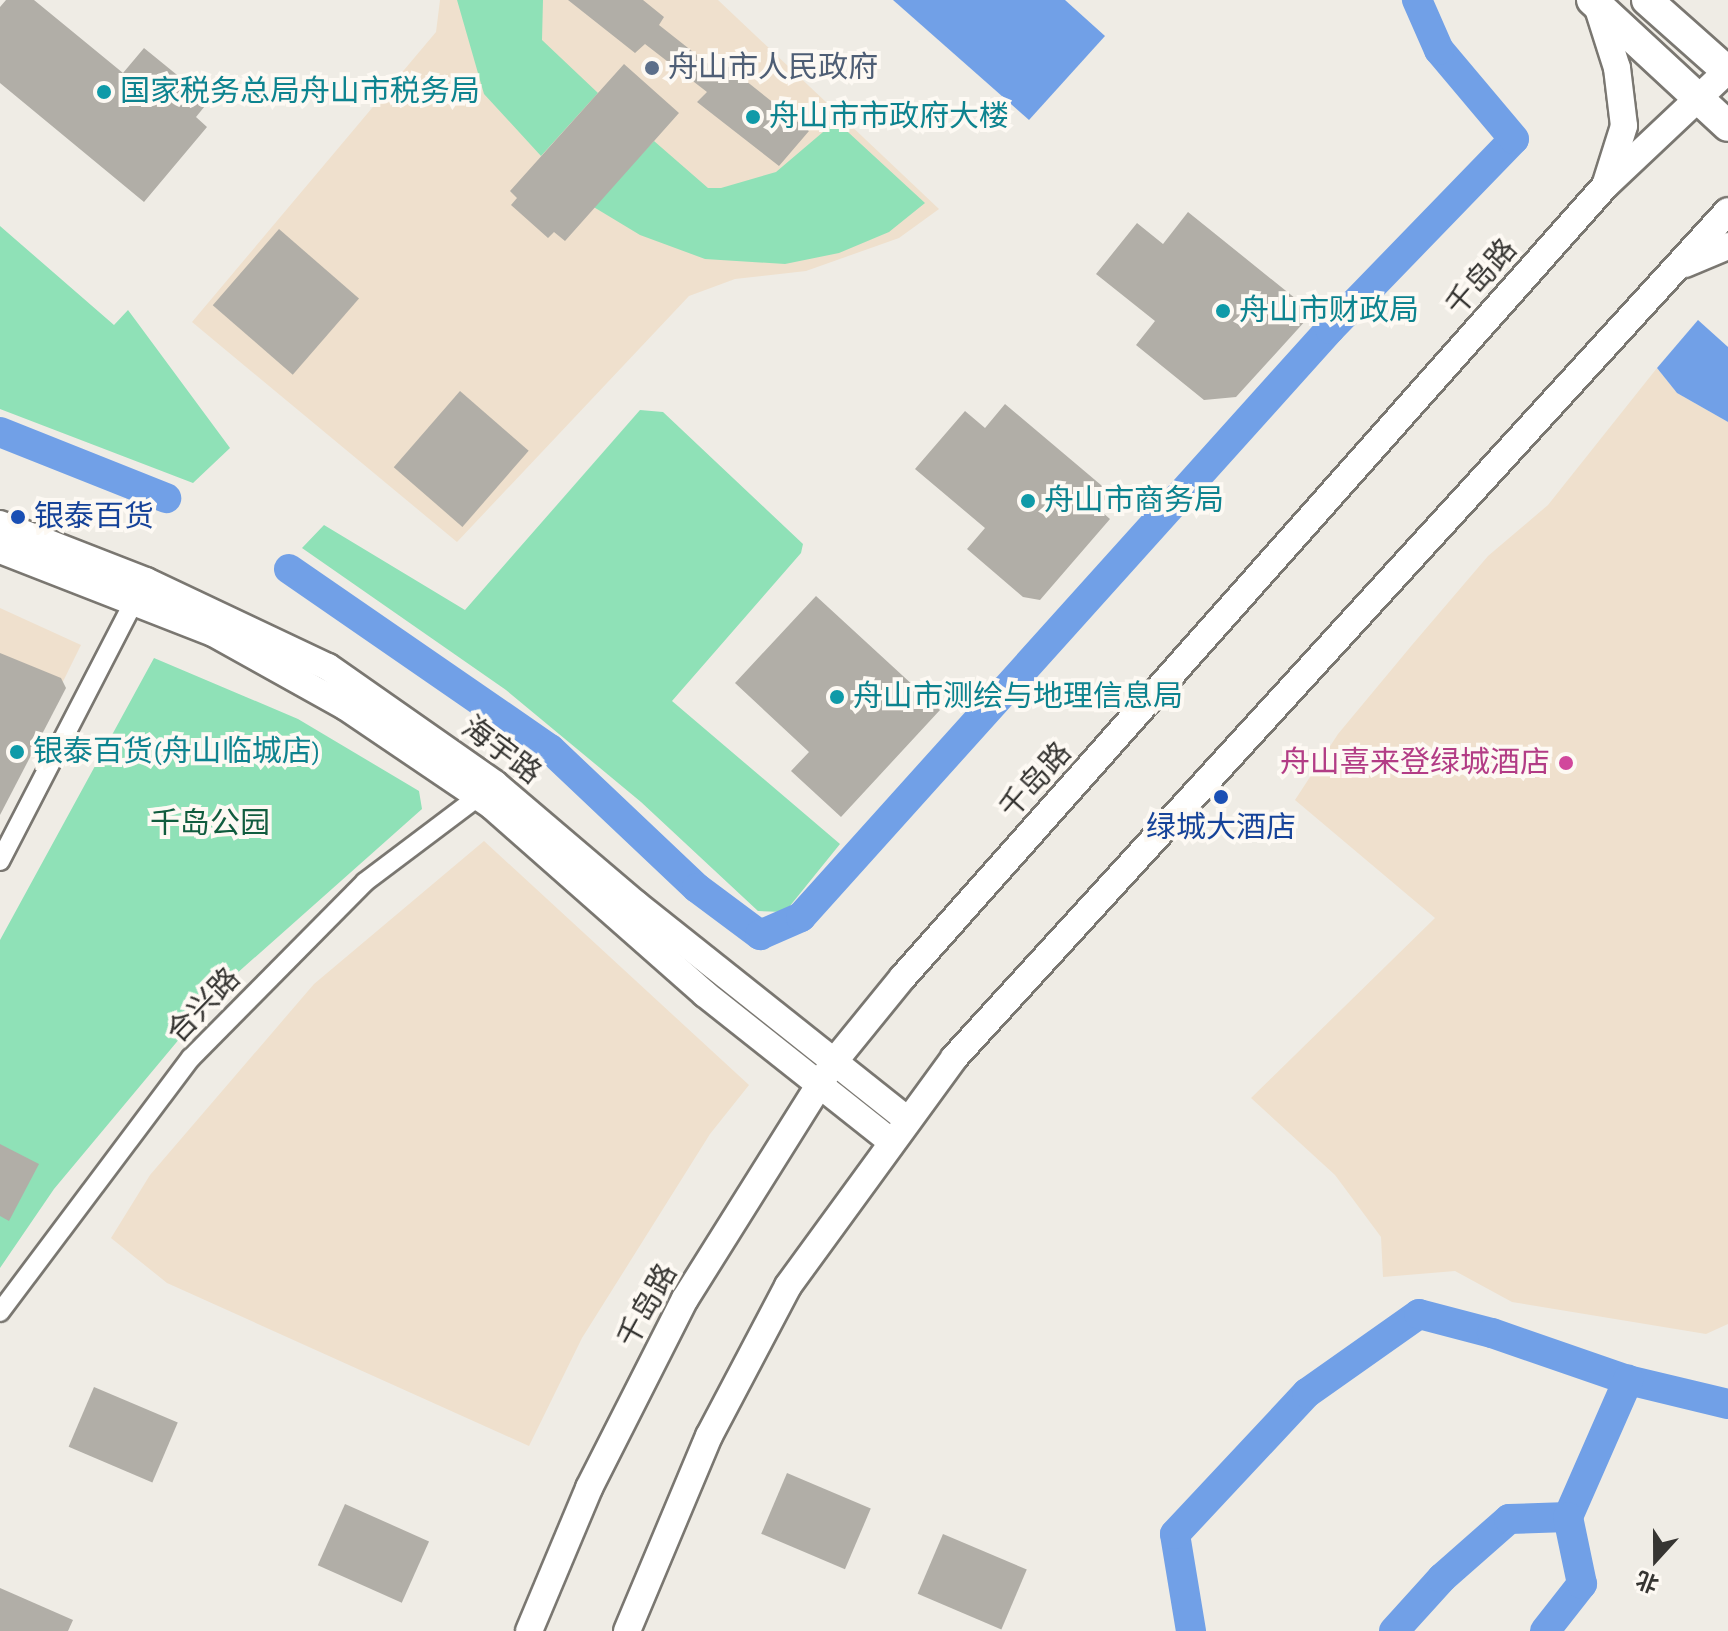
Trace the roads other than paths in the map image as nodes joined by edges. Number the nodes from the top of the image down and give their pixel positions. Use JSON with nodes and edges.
{"nodes":[{"id":1,"x":1647,"y":0,"type":"edge"},
{"id":2,"x":1595,"y":2,"type":"edge"},
{"id":3,"x":1728,"y":71,"type":"edge"},
{"id":4,"x":1699,"y":94,"type":"junction"},
{"id":5,"x":1728,"y":126,"type":"edge"},
{"id":6,"x":1605,"y":186,"type":"junction"},
{"id":7,"x":1728,"y":211,"type":"edge"},
{"id":8,"x":1728,"y":246,"type":"edge"},
{"id":9,"x":1678,"y":266,"type":"junction"},
{"id":10,"x":0,"y":524,"type":"edge"},
{"id":11,"x":0,"y":550,"type":"edge"},
{"id":12,"x":139,"y":592,"type":"junction"},
{"id":13,"x":486,"y":790,"type":"junction"},
{"id":14,"x":0,"y":861,"type":"edge"},
{"id":15,"x":826,"y":1074,"type":"junction"},
{"id":16,"x":908,"y":1120,"type":"junction"},
{"id":17,"x":892,"y":1142,"type":"junction"},
{"id":18,"x":0,"y":1312,"type":"edge"},
{"id":19,"x":529,"y":1631,"type":"edge"},
{"id":20,"x":627,"y":1631,"type":"edge"}],
"edges":[{"from":1,"to":3,"type":"main road"},
{"from":2,"to":4,"type":"main road"},
{"from":2,"to":6,"type":"street"},
{"from":3,"to":4,"type":"street","name":"千岛路"},
{"from":4,"to":5,"type":"main road"},
{"from":4,"to":6,"type":"street","name":"千岛路"},
{"from":6,"to":15,"type":"street","name":"千岛路"},
{"from":7,"to":9,"type":"street"},
{"from":8,"to":9,"type":"street"},
{"from":9,"to":16,"type":"street"},
{"from":10,"to":12,"type":"street","name":"海宇路"},
{"from":11,"to":12,"type":"street","name":"海宇路"},
{"from":12,"to":13,"type":"street","name":"海宇路"},
{"from":12,"to":14,"type":"street"},
{"from":13,"to":15,"type":"street","name":"海宇路"},
{"from":13,"to":18,"type":"street","name":"合兴路"},
{"from":15,"to":16,"type":"street","name":"海宇路"},
{"from":15,"to":17,"type":"street","name":"海宇路"},
{"from":15,"to":19,"type":"street","name":"千岛路"},
{"from":16,"to":17,"type":"street"},
{"from":17,"to":20,"type":"street"}]}
